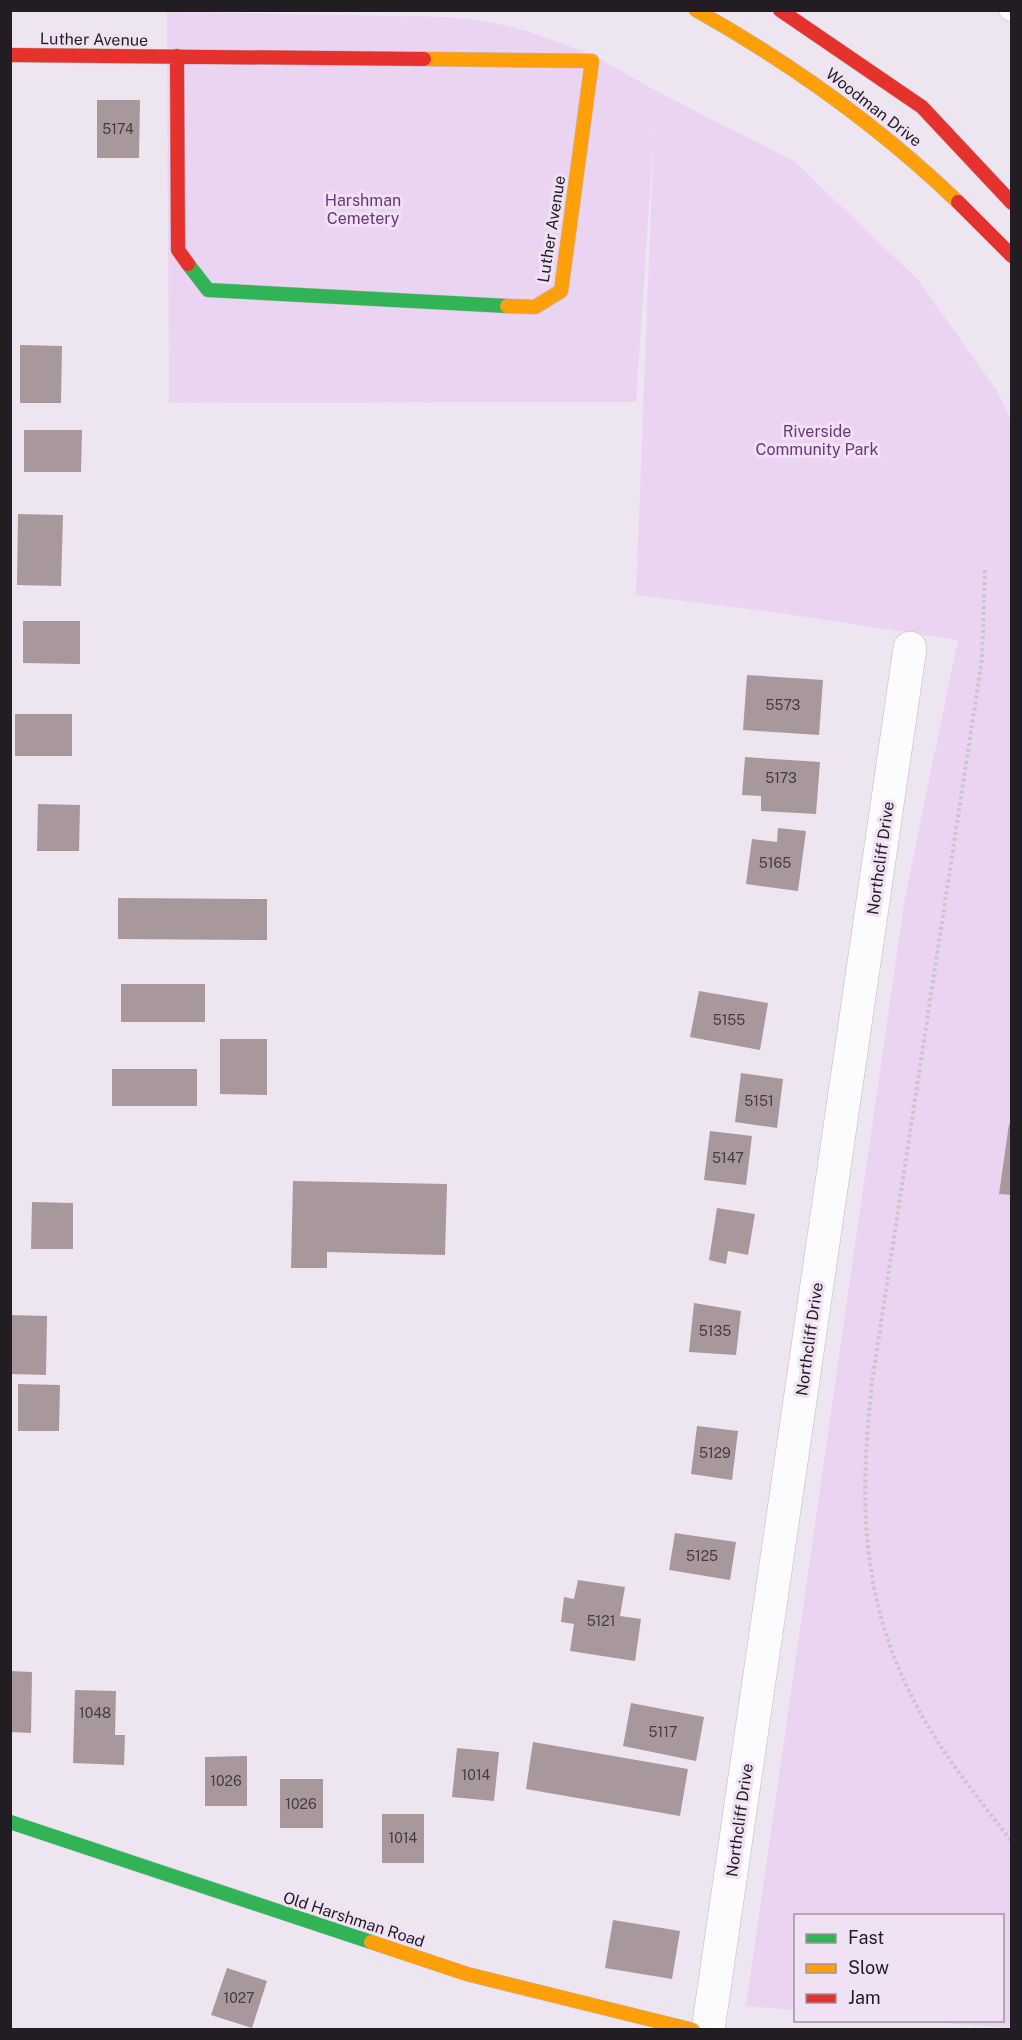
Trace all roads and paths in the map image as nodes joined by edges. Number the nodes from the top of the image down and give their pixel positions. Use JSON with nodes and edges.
{"nodes":[{"id":1,"x":696,"y":10,"type":"edge"},
{"id":2,"x":780,"y":10,"type":"edge"},
{"id":3,"x":10,"y":55,"type":"edge"},
{"id":4,"x":177,"y":56,"type":"junction"},
{"id":5,"x":1011,"y":203,"type":"edge"},
{"id":6,"x":1011,"y":256,"type":"edge"},
{"id":7,"x":985,"y":570,"type":"dead end"},
{"id":8,"x":910,"y":648,"type":"dead end"},
{"id":9,"x":10,"y":1822,"type":"edge"},
{"id":10,"x":1011,"y":1842,"type":"edge"},
{"id":11,"x":693,"y":2030,"type":"edge"},
{"id":12,"x":708,"y":2030,"type":"edge"}],
"edges":[{"from":1,"to":6,"type":"street","name":"Woodman Drive"},
{"from":2,"to":5,"type":"street","name":"Woodman Drive"},
{"from":3,"to":4,"type":"street","name":"Luther Avenue"},
{"from":4,"to":4,"type":"street","name":"Luther Avenue"},
{"from":7,"to":10,"type":"path"},
{"from":8,"to":12,"type":"street","name":"Northcliff Drive"},
{"from":9,"to":11,"type":"street","name":"Old Harshman Road"}]}
